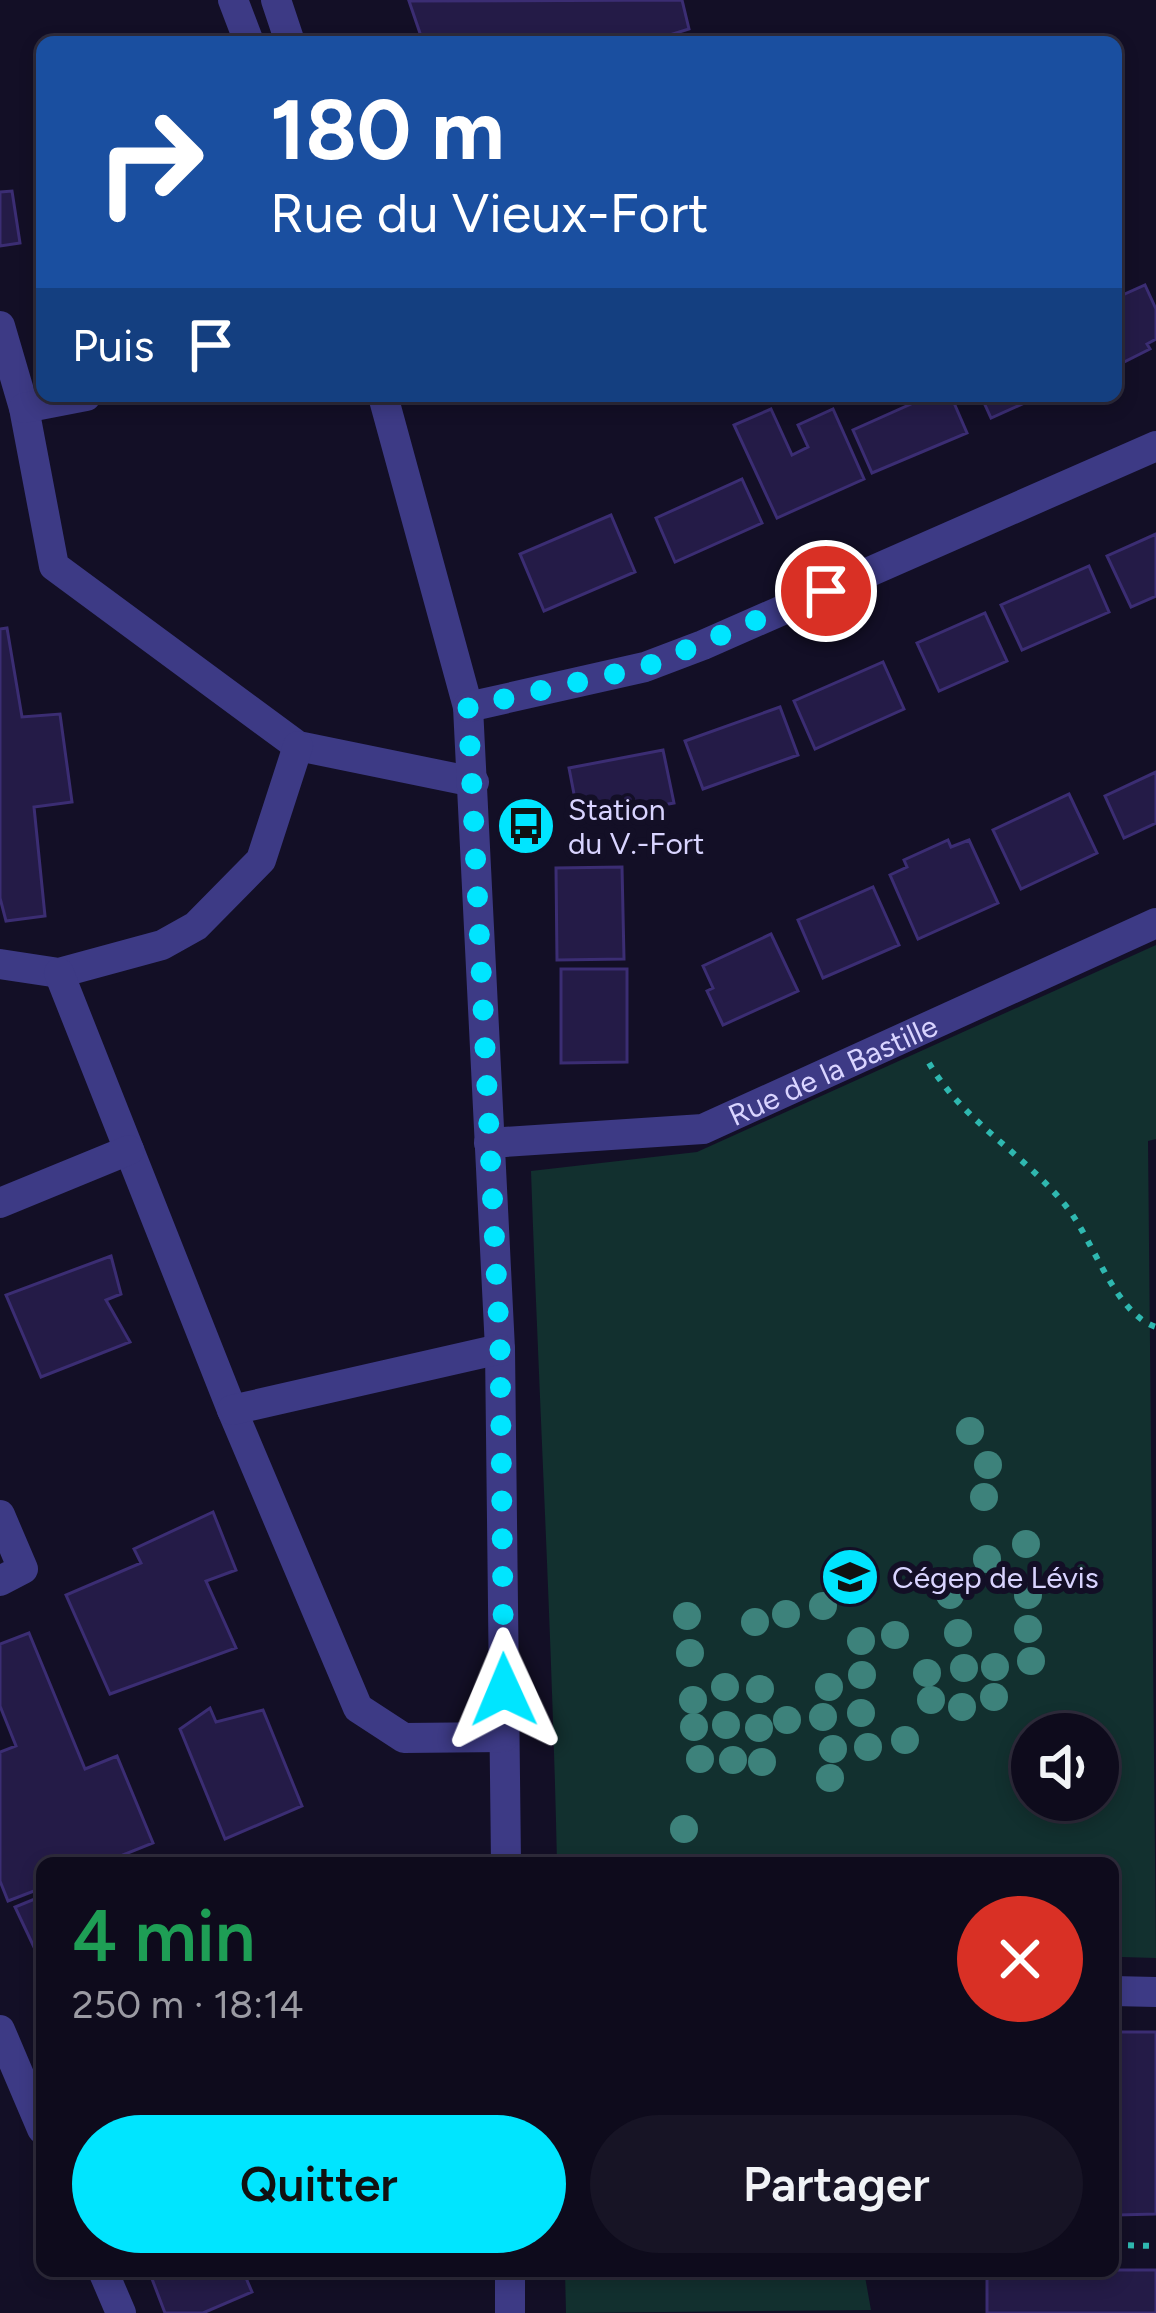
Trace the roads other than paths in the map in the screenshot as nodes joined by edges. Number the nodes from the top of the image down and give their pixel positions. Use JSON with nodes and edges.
{"nodes":[{"id":1,"x":233,"y":0,"type":"edge"},
{"id":2,"x":276,"y":0,"type":"edge"},
{"id":3,"x":247,"y":36,"type":"edge"},
{"id":4,"x":288,"y":36,"type":"edge"},
{"id":5,"x":0,"y":326,"type":"edge"},
{"id":6,"x":55,"y":402,"type":"edge"},
{"id":7,"x":385,"y":402,"type":"edge"},
{"id":8,"x":24,"y":408,"type":"junction"},
{"id":9,"x":1156,"y":446,"type":"edge"},
{"id":10,"x":468,"y":707,"type":"junction"},
{"id":11,"x":298,"y":746,"type":"junction"},
{"id":12,"x":474,"y":782,"type":"junction"},
{"id":13,"x":1156,"y":923,"type":"edge"},
{"id":14,"x":0,"y":964,"type":"edge"},
{"id":15,"x":59,"y":974,"type":"junction"},
{"id":16,"x":489,"y":1143,"type":"junction"},
{"id":17,"x":129,"y":1150,"type":"junction"},
{"id":18,"x":0,"y":1203,"type":"edge"},
{"id":19,"x":500,"y":1349,"type":"junction"},
{"id":20,"x":232,"y":1410,"type":"junction"},
{"id":21,"x":0,"y":1515,"type":"edge"},
{"id":22,"x":0,"y":1581,"type":"edge"},
{"id":23,"x":504,"y":1737,"type":"junction"},
{"id":24,"x":506,"y":1857,"type":"edge"},
{"id":25,"x":1119,"y":1991,"type":"edge"},
{"id":26,"x":1156,"y":1992,"type":"edge"},
{"id":27,"x":0,"y":2030,"type":"edge"},
{"id":28,"x":36,"y":2114,"type":"edge"},
{"id":29,"x":106,"y":2277,"type":"edge"},
{"id":30,"x":510,"y":2277,"type":"edge"},
{"id":31,"x":121,"y":2313,"type":"edge"},
{"id":32,"x":510,"y":2313,"type":"edge"}],
"edges":[{"from":1,"to":3,"type":"street"},
{"from":2,"to":4,"type":"street"},
{"from":5,"to":8,"type":"street"},
{"from":6,"to":8,"type":"street"},
{"from":7,"to":10,"type":"street"},
{"from":8,"to":11,"type":"street"},
{"from":9,"to":10,"type":"street"},
{"from":10,"to":12,"type":"street"},
{"from":11,"to":12,"type":"street"},
{"from":11,"to":15,"type":"street"},
{"from":12,"to":16,"type":"street"},
{"from":13,"to":16,"type":"street","name":"Rue de la Bastille"},
{"from":14,"to":15,"type":"street"},
{"from":15,"to":17,"type":"street"},
{"from":16,"to":19,"type":"street"},
{"from":17,"to":18,"type":"street"},
{"from":17,"to":20,"type":"street"},
{"from":19,"to":20,"type":"street"},
{"from":19,"to":23,"type":"street"},
{"from":20,"to":23,"type":"street"},
{"from":21,"to":22,"type":"street"},
{"from":23,"to":24,"type":"street"},
{"from":25,"to":26,"type":"street"},
{"from":27,"to":28,"type":"street"},
{"from":29,"to":31,"type":"street"},
{"from":30,"to":32,"type":"street"}]}
